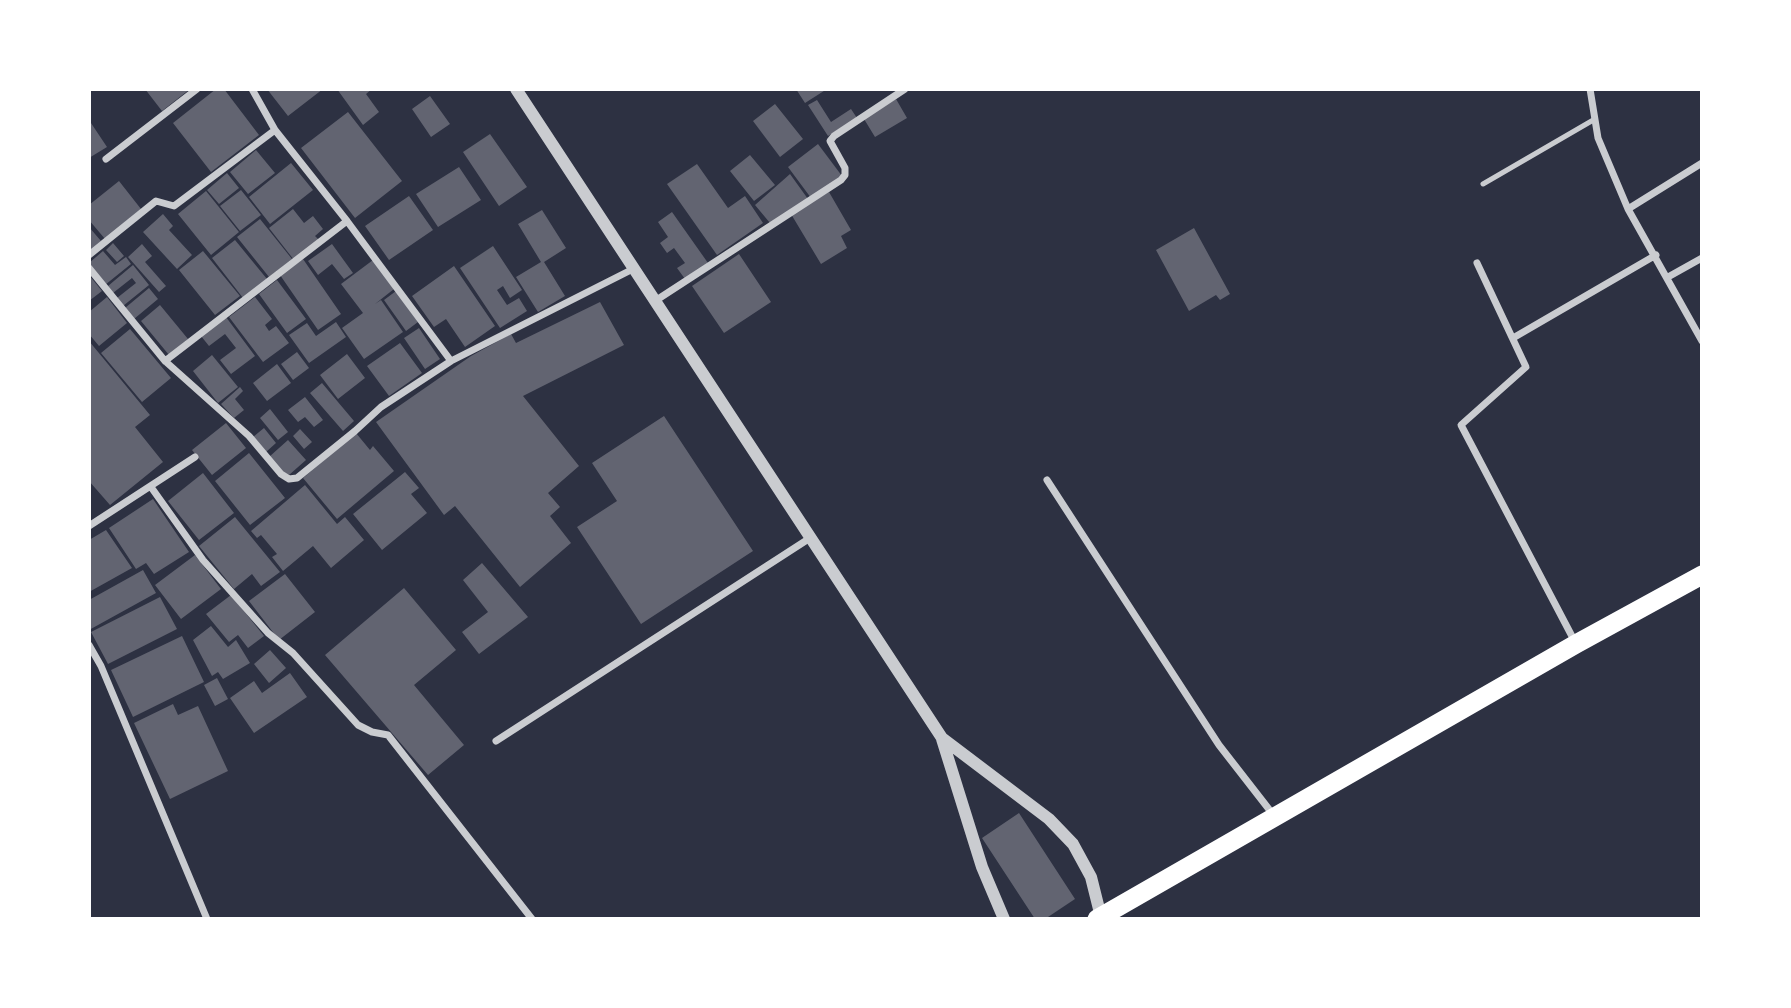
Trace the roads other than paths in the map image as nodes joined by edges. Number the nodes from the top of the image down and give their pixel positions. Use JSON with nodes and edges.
{"nodes":[{"id":1,"x":197,"y":89,"type":"edge"},
{"id":2,"x":252,"y":89,"type":"edge"},
{"id":3,"x":516,"y":89,"type":"edge"},
{"id":4,"x":905,"y":89,"type":"edge"},
{"id":5,"x":1590,"y":89,"type":"edge"},
{"id":6,"x":1595,"y":119,"type":"junction"},
{"id":7,"x":275,"y":130,"type":"junction"},
{"id":8,"x":106,"y":159,"type":"dead end"},
{"id":9,"x":1702,"y":163,"type":"edge"},
{"id":10,"x":1483,"y":184,"type":"dead end"},
{"id":11,"x":1628,"y":209,"type":"junction"},
{"id":12,"x":346,"y":220,"type":"junction"},
{"id":13,"x":89,"y":255,"type":"edge"},
{"id":14,"x":1656,"y":256,"type":"junction"},
{"id":15,"x":1702,"y":258,"type":"edge"},
{"id":16,"x":1476,"y":263,"type":"dead end"},
{"id":17,"x":89,"y":268,"type":"edge"},
{"id":18,"x":633,"y":268,"type":"junction"},
{"id":19,"x":1668,"y":277,"type":"junction"},
{"id":20,"x":655,"y":301,"type":"junction"},
{"id":21,"x":1513,"y":338,"type":"junction"},
{"id":22,"x":1702,"y":341,"type":"edge"},
{"id":23,"x":164,"y":361,"type":"junction"},
{"id":24,"x":451,"y":361,"type":"junction"},
{"id":25,"x":195,"y":457,"type":"dead end"},
{"id":26,"x":1047,"y":480,"type":"dead end"},
{"id":27,"x":151,"y":487,"type":"junction"},
{"id":28,"x":89,"y":526,"type":"edge"},
{"id":29,"x":810,"y":538,"type":"junction"},
{"id":30,"x":1702,"y":575,"type":"edge"},
{"id":31,"x":1576,"y":644,"type":"junction"},
{"id":32,"x":89,"y":645,"type":"edge"},
{"id":33,"x":942,"y":738,"type":"junction"},
{"id":34,"x":496,"y":741,"type":"dead end"},
{"id":35,"x":1276,"y":817,"type":"junction"},
{"id":36,"x":1100,"y":918,"type":"edge"},
{"id":37,"x":207,"y":919,"type":"edge"},
{"id":38,"x":532,"y":919,"type":"edge"},
{"id":39,"x":1004,"y":919,"type":"edge"}],
"edges":[{"from":1,"to":8,"type":"street"},
{"from":2,"to":7,"type":"street"},
{"from":3,"to":18,"type":"street"},
{"from":4,"to":20,"type":"street"},
{"from":5,"to":6,"type":"street"},
{"from":6,"to":10,"type":"lane"},
{"from":6,"to":11,"type":"street"},
{"from":7,"to":12,"type":"street"},
{"from":7,"to":13,"type":"street"},
{"from":9,"to":11,"type":"street"},
{"from":11,"to":14,"type":"street"},
{"from":12,"to":23,"type":"street"},
{"from":12,"to":24,"type":"street"},
{"from":14,"to":19,"type":"street"},
{"from":14,"to":21,"type":"street"},
{"from":15,"to":19,"type":"street"},
{"from":16,"to":21,"type":"street"},
{"from":17,"to":23,"type":"street"},
{"from":18,"to":20,"type":"street"},
{"from":18,"to":24,"type":"street"},
{"from":19,"to":22,"type":"street"},
{"from":20,"to":29,"type":"street"},
{"from":21,"to":31,"type":"street"},
{"from":23,"to":24,"type":"street"},
{"from":25,"to":27,"type":"street"},
{"from":26,"to":35,"type":"street"},
{"from":27,"to":28,"type":"street"},
{"from":27,"to":38,"type":"street"},
{"from":29,"to":33,"type":"street"},
{"from":29,"to":34,"type":"street"},
{"from":30,"to":31,"type":"highway"},
{"from":31,"to":35,"type":"highway"},
{"from":32,"to":37,"type":"street"},
{"from":33,"to":36,"type":"street"},
{"from":33,"to":39,"type":"street"},
{"from":35,"to":36,"type":"highway"}]}
